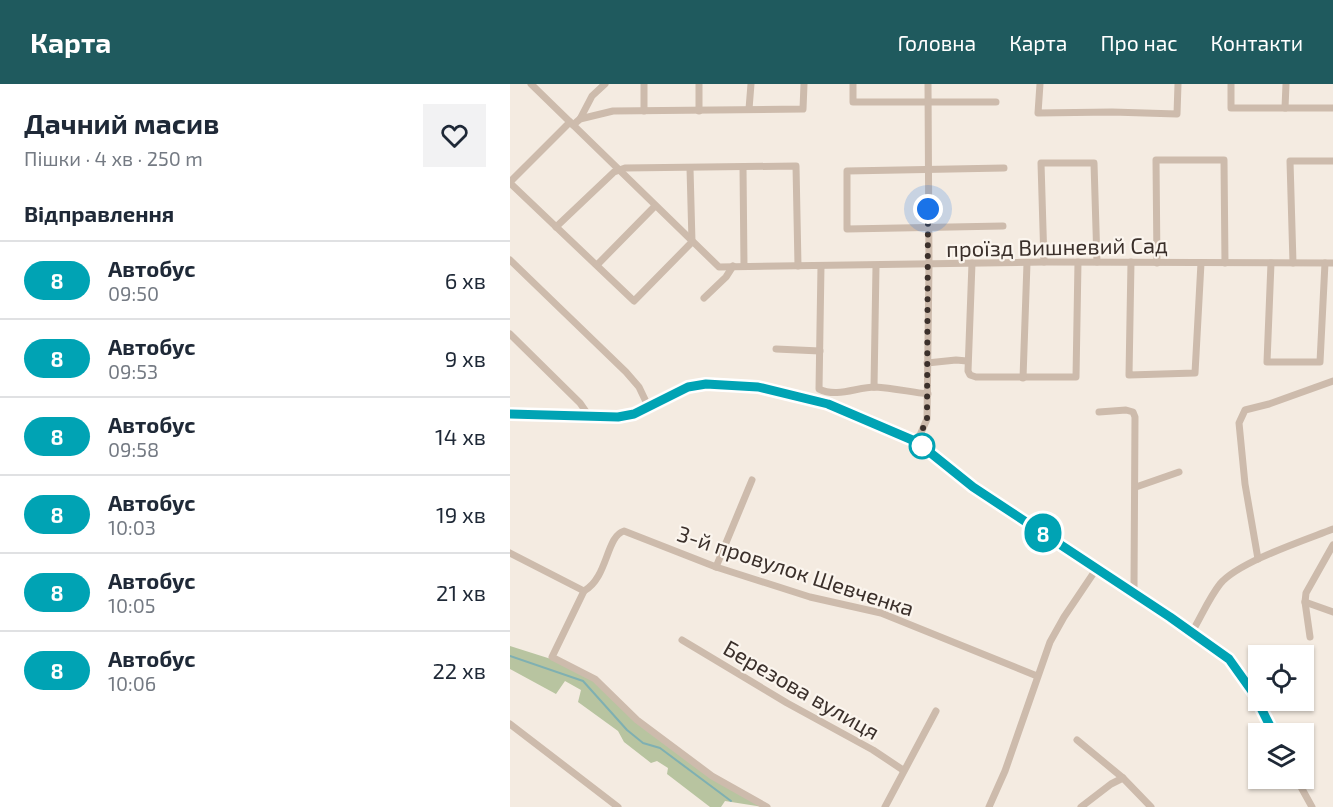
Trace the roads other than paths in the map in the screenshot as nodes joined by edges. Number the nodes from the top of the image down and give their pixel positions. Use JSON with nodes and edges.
{"nodes":[{"id":1,"x":531,"y":84,"type":"edge"},
{"id":2,"x":605,"y":84,"type":"edge"},
{"id":3,"x":644,"y":84,"type":"edge"},
{"id":4,"x":699,"y":84,"type":"edge"},
{"id":5,"x":751,"y":84,"type":"edge"},
{"id":6,"x":804,"y":84,"type":"edge"},
{"id":7,"x":853,"y":84,"type":"edge"},
{"id":8,"x":928,"y":84,"type":"edge"},
{"id":9,"x":1040,"y":84,"type":"edge"},
{"id":10,"x":1178,"y":84,"type":"edge"},
{"id":11,"x":1231,"y":84,"type":"edge"},
{"id":12,"x":1286,"y":84,"type":"edge"},
{"id":13,"x":996,"y":102,"type":"dead end"},
{"id":14,"x":928,"y":103,"type":"junction"},
{"id":15,"x":1285,"y":108,"type":"junction"},
{"id":16,"x":1333,"y":108,"type":"edge"},
{"id":17,"x":749,"y":110,"type":"junction"},
{"id":18,"x":644,"y":111,"type":"junction"},
{"id":19,"x":699,"y":111,"type":"junction"},
{"id":20,"x":580,"y":119,"type":"junction"},
{"id":21,"x":571,"y":124,"type":"junction"},
{"id":22,"x":1333,"y":161,"type":"edge"},
{"id":23,"x":743,"y":167,"type":"junction"},
{"id":24,"x":690,"y":168,"type":"junction"},
{"id":25,"x":1004,"y":168,"type":"dead end"},
{"id":26,"x":618,"y":170,"type":"junction"},
{"id":27,"x":928,"y":171,"type":"junction"},
{"id":28,"x":510,"y":182,"type":"edge"},
{"id":29,"x":655,"y":206,"type":"junction"},
{"id":30,"x":1003,"y":226,"type":"dead end"},
{"id":31,"x":556,"y":227,"type":"junction"},
{"id":32,"x":928,"y":227,"type":"junction"},
{"id":33,"x":692,"y":242,"type":"junction"},
{"id":34,"x":510,"y":260,"type":"edge"},
{"id":35,"x":1044,"y":262,"type":"junction"},
{"id":36,"x":1078,"y":262,"type":"junction"},
{"id":37,"x":1097,"y":262,"type":"junction"},
{"id":38,"x":1131,"y":262,"type":"junction"},
{"id":39,"x":1157,"y":262,"type":"junction"},
{"id":40,"x":972,"y":263,"type":"junction"},
{"id":41,"x":1026,"y":263,"type":"junction"},
{"id":42,"x":1201,"y":263,"type":"junction"},
{"id":43,"x":1225,"y":263,"type":"junction"},
{"id":44,"x":1271,"y":263,"type":"junction"},
{"id":45,"x":1293,"y":263,"type":"junction"},
{"id":46,"x":1329,"y":263,"type":"edge"},
{"id":47,"x":597,"y":265,"type":"junction"},
{"id":48,"x":929,"y":265,"type":"junction"},
{"id":49,"x":733,"y":266,"type":"junction"},
{"id":50,"x":744,"y":266,"type":"junction"},
{"id":51,"x":798,"y":266,"type":"junction"},
{"id":52,"x":821,"y":266,"type":"junction"},
{"id":53,"x":876,"y":266,"type":"junction"},
{"id":54,"x":704,"y":298,"type":"dead end"},
{"id":55,"x":510,"y":334,"type":"edge"},
{"id":56,"x":776,"y":349,"type":"dead end"},
{"id":57,"x":820,"y":351,"type":"junction"},
{"id":58,"x":967,"y":361,"type":"junction"},
{"id":59,"x":927,"y":363,"type":"junction"},
{"id":60,"x":1023,"y":378,"type":"junction"},
{"id":61,"x":1333,"y":381,"type":"edge"},
{"id":62,"x":874,"y":387,"type":"junction"},
{"id":63,"x":928,"y":394,"type":"junction"},
{"id":64,"x":649,"y":408,"type":"junction"},
{"id":65,"x":1099,"y":412,"type":"dead end"},
{"id":66,"x":510,"y":414,"type":"edge"},
{"id":67,"x":589,"y":416,"type":"junction"},
{"id":68,"x":917,"y":442,"type":"junction"},
{"id":69,"x":1179,"y":472,"type":"dead end"},
{"id":70,"x":752,"y":480,"type":"dead end"},
{"id":71,"x":1136,"y":487,"type":"junction"},
{"id":72,"x":1333,"y":530,"type":"edge"},
{"id":73,"x":1332,"y":550,"type":"edge"},
{"id":74,"x":510,"y":553,"type":"edge"},
{"id":75,"x":1258,"y":559,"type":"junction"},
{"id":76,"x":716,"y":567,"type":"junction"},
{"id":77,"x":1097,"y":568,"type":"junction"},
{"id":78,"x":584,"y":591,"type":"junction"},
{"id":79,"x":1131,"y":592,"type":"junction"},
{"id":80,"x":1305,"y":602,"type":"junction"},
{"id":81,"x":1333,"y":612,"type":"edge"},
{"id":82,"x":1192,"y":632,"type":"junction"},
{"id":83,"x":1310,"y":637,"type":"dead end"},
{"id":84,"x":682,"y":640,"type":"dead end"},
{"id":85,"x":1037,"y":676,"type":"junction"},
{"id":86,"x":936,"y":711,"type":"dead end"},
{"id":87,"x":1268,"y":723,"type":"edge"},
{"id":88,"x":510,"y":724,"type":"edge"},
{"id":89,"x":1077,"y":740,"type":"dead end"},
{"id":90,"x":903,"y":770,"type":"junction"},
{"id":91,"x":1123,"y":778,"type":"junction"},
{"id":92,"x":1302,"y":789,"type":"edge"},
{"id":93,"x":618,"y":807,"type":"edge"},
{"id":94,"x":767,"y":807,"type":"edge"},
{"id":95,"x":885,"y":807,"type":"edge"},
{"id":96,"x":989,"y":807,"type":"edge"},
{"id":97,"x":1082,"y":807,"type":"edge"},
{"id":98,"x":1150,"y":807,"type":"edge"},
{"id":99,"x":1312,"y":807,"type":"edge"}],
"edges":[{"from":1,"to":21,"type":"street","name":"проїзд Вишневий Сад"},
{"from":2,"to":20,"type":"street"},
{"from":3,"to":18,"type":"street"},
{"from":4,"to":19,"type":"street"},
{"from":5,"to":17,"type":"street"},
{"from":6,"to":17,"type":"street"},
{"from":7,"to":14,"type":"street"},
{"from":8,"to":14,"type":"street"},
{"from":9,"to":10,"type":"street"},
{"from":11,"to":15,"type":"street"},
{"from":12,"to":15,"type":"street"},
{"from":13,"to":14,"type":"street"},
{"from":14,"to":27,"type":"street"},
{"from":15,"to":16,"type":"street"},
{"from":17,"to":19,"type":"street"},
{"from":18,"to":19,"type":"street"},
{"from":18,"to":20,"type":"street"},
{"from":20,"to":21,"type":"street"},
{"from":21,"to":26,"type":"street","name":"проїзд Вишневий Сад"},
{"from":21,"to":28,"type":"street"},
{"from":22,"to":45,"type":"street"},
{"from":23,"to":24,"type":"street"},
{"from":23,"to":50,"type":"street"},
{"from":23,"to":51,"type":"street"},
{"from":24,"to":26,"type":"street"},
{"from":24,"to":33,"type":"street"},
{"from":25,"to":27,"type":"street"},
{"from":26,"to":29,"type":"street","name":"проїзд Вишневий Сад"},
{"from":26,"to":31,"type":"street"},
{"from":27,"to":32,"type":"street"},
{"from":27,"to":32,"type":"street"},
{"from":28,"to":31,"type":"street"},
{"from":29,"to":33,"type":"street","name":"проїзд Вишневий Сад"},
{"from":29,"to":47,"type":"street"},
{"from":30,"to":32,"type":"street"},
{"from":31,"to":47,"type":"street"},
{"from":32,"to":48,"type":"street"},
{"from":33,"to":47,"type":"street"},
{"from":33,"to":49,"type":"street","name":"проїзд Вишневий Сад"},
{"from":34,"to":64,"type":"street"},
{"from":35,"to":36,"type":"street","name":"проїзд Вишневий Сад"},
{"from":35,"to":37,"type":"street"},
{"from":35,"to":41,"type":"street","name":"проїзд Вишневий Сад"},
{"from":36,"to":37,"type":"street","name":"проїзд Вишневий Сад"},
{"from":36,"to":60,"type":"street"},
{"from":37,"to":38,"type":"street","name":"проїзд Вишневий Сад"},
{"from":38,"to":39,"type":"street","name":"проїзд Вишневий Сад"},
{"from":38,"to":42,"type":"street"},
{"from":39,"to":42,"type":"street","name":"проїзд Вишневий Сад"},
{"from":39,"to":43,"type":"street"},
{"from":40,"to":41,"type":"street","name":"проїзд Вишневий Сад"},
{"from":40,"to":48,"type":"street","name":"проїзд Вишневий Сад"},
{"from":40,"to":58,"type":"street"},
{"from":41,"to":60,"type":"street"},
{"from":42,"to":43,"type":"street","name":"проїзд Вишневий Сад"},
{"from":43,"to":44,"type":"street","name":"проїзд Вишневий Сад"},
{"from":44,"to":45,"type":"street","name":"проїзд Вишневий Сад"},
{"from":44,"to":46,"type":"street"},
{"from":45,"to":46,"type":"street","name":"проїзд Вишневий Сад"},
{"from":48,"to":53,"type":"street","name":"проїзд Вишневий Сад"},
{"from":48,"to":59,"type":"street"},
{"from":49,"to":50,"type":"street","name":"проїзд Вишневий Сад"},
{"from":49,"to":54,"type":"street"},
{"from":50,"to":51,"type":"street","name":"проїзд Вишневий Сад"},
{"from":51,"to":52,"type":"street","name":"проїзд Вишневий Сад"},
{"from":52,"to":53,"type":"street","name":"проїзд Вишневий Сад"},
{"from":52,"to":57,"type":"street"},
{"from":53,"to":62,"type":"street"},
{"from":55,"to":67,"type":"street"},
{"from":56,"to":57,"type":"street"},
{"from":57,"to":62,"type":"street"},
{"from":58,"to":59,"type":"street"},
{"from":58,"to":60,"type":"street"},
{"from":59,"to":63,"type":"street"},
{"from":61,"to":75,"type":"street"},
{"from":62,"to":63,"type":"street"},
{"from":63,"to":68,"type":"street"},
{"from":64,"to":67,"type":"street"},
{"from":64,"to":68,"type":"street"},
{"from":65,"to":71,"type":"street"},
{"from":66,"to":67,"type":"street"},
{"from":68,"to":77,"type":"street"},
{"from":69,"to":71,"type":"street"},
{"from":70,"to":76,"type":"street"},
{"from":71,"to":79,"type":"street"},
{"from":72,"to":75,"type":"street"},
{"from":73,"to":80,"type":"street"},
{"from":74,"to":78,"type":"street"},
{"from":75,"to":82,"type":"street"},
{"from":76,"to":78,"type":"street","name":"3-й провулок Шевченка"},
{"from":76,"to":85,"type":"street","name":"3-й провулок Шевченка"},
{"from":77,"to":79,"type":"street"},
{"from":77,"to":85,"type":"street"},
{"from":78,"to":94,"type":"street"},
{"from":79,"to":82,"type":"street"},
{"from":80,"to":81,"type":"street"},
{"from":80,"to":83,"type":"street"},
{"from":82,"to":87,"type":"street"},
{"from":84,"to":90,"type":"street","name":"Березова вулиця"},
{"from":85,"to":96,"type":"street"},
{"from":86,"to":90,"type":"street"},
{"from":88,"to":93,"type":"street"},
{"from":89,"to":91,"type":"street"},
{"from":90,"to":95,"type":"street"},
{"from":91,"to":97,"type":"street"},
{"from":91,"to":98,"type":"street"},
{"from":92,"to":99,"type":"street"}]}
